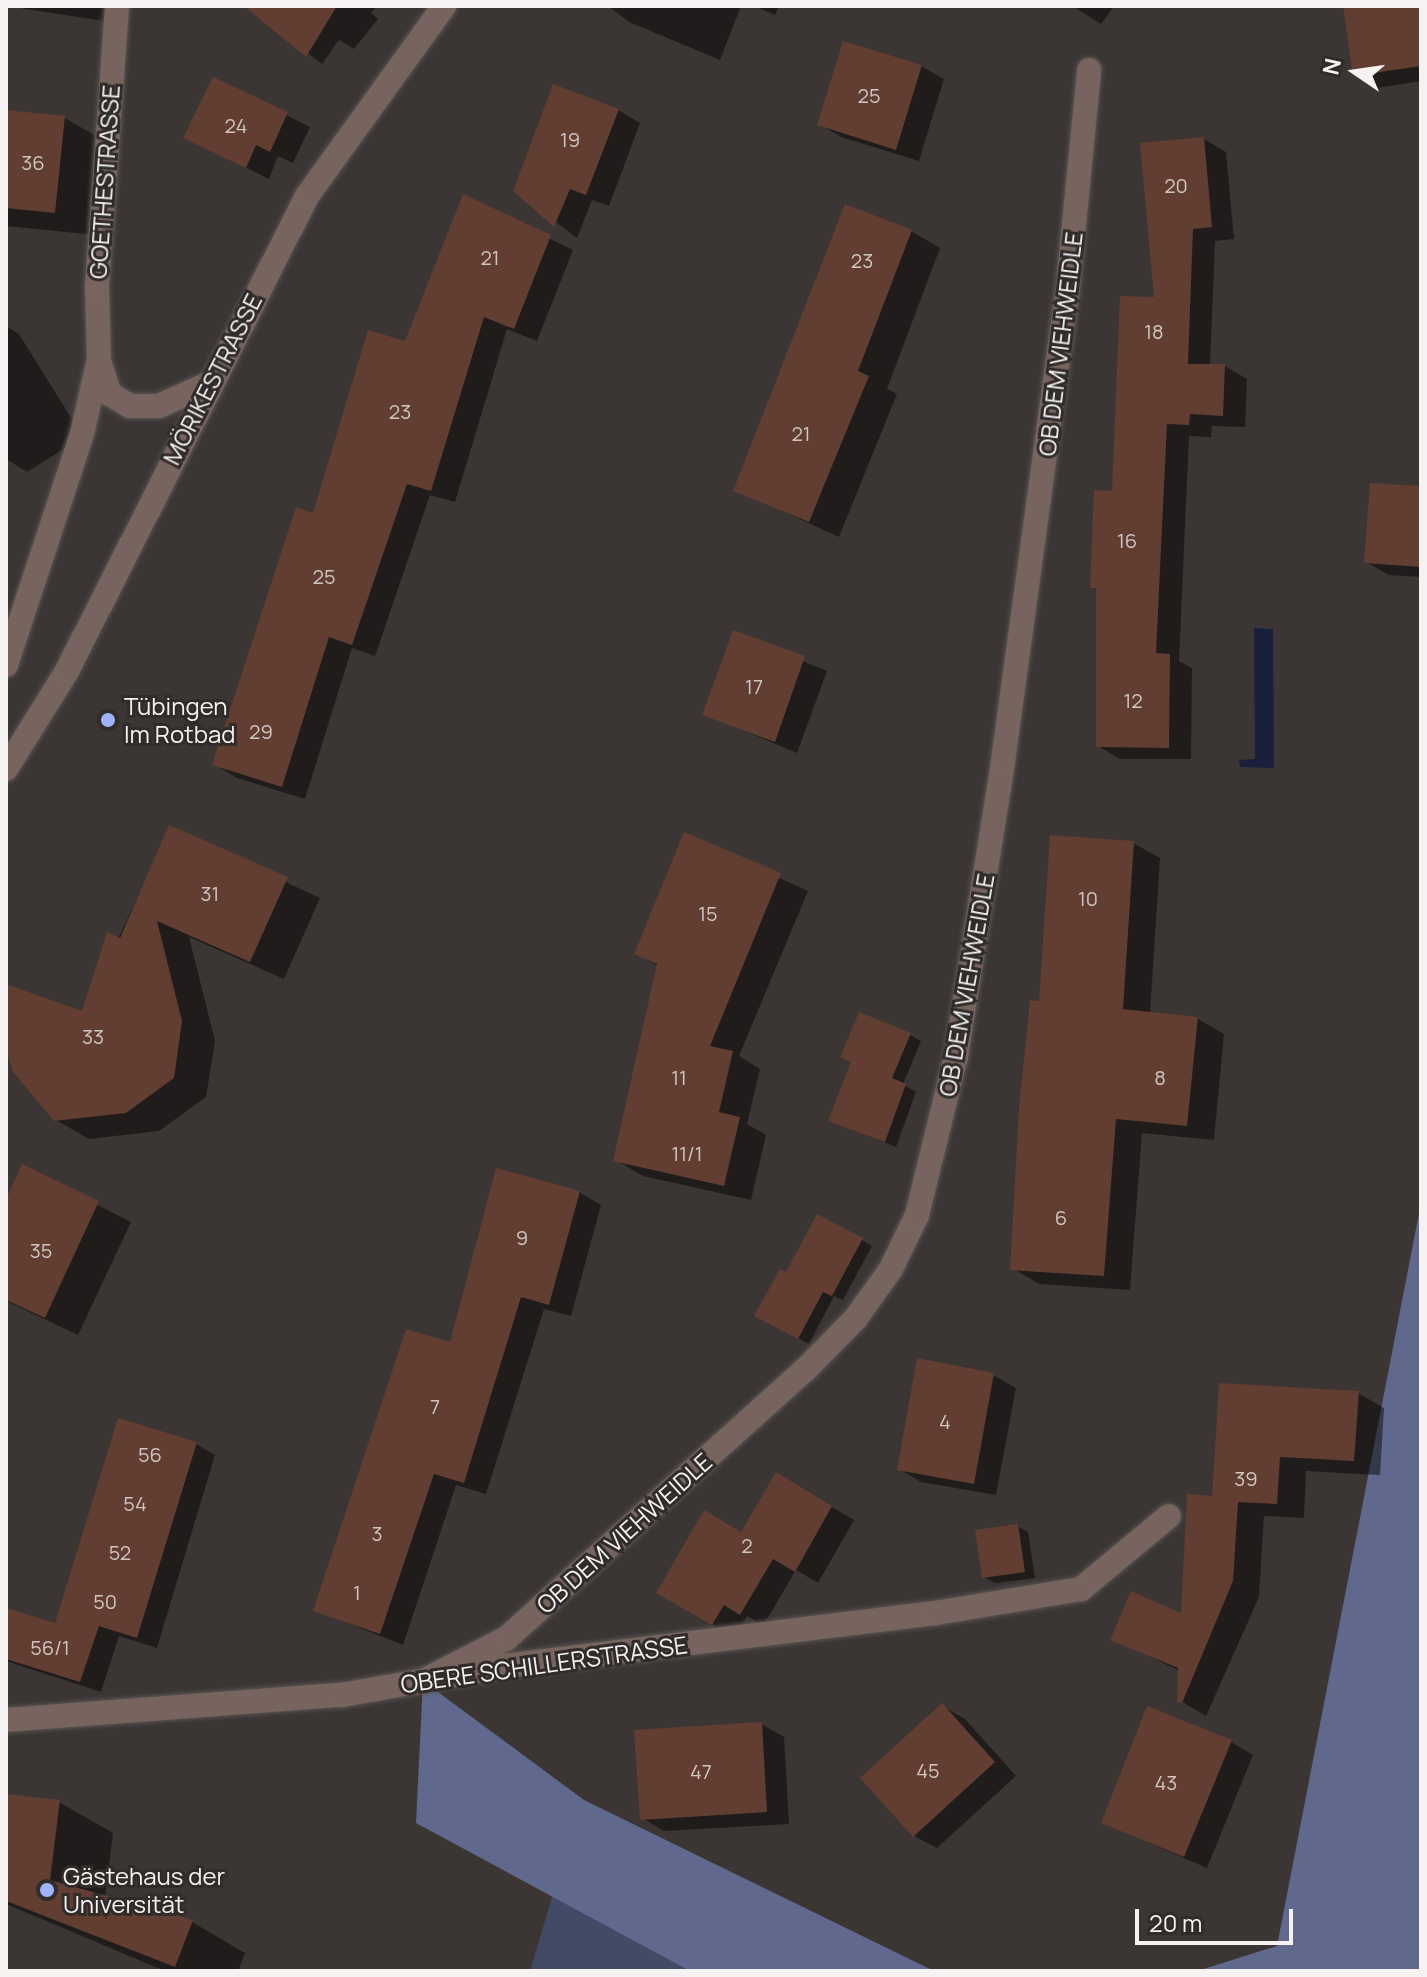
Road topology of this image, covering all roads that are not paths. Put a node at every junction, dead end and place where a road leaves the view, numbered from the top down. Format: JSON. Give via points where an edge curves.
{"nodes":[{"id":1,"x":117,"y":6,"type":"edge"},
{"id":2,"x":444,"y":6,"type":"edge"},
{"id":3,"x":1089,"y":70,"type":"dead end"},
{"id":4,"x":99,"y":359,"type":"junction"},
{"id":5,"x":208,"y":384,"type":"junction"},
{"id":6,"x":6,"y":665,"type":"edge"},
{"id":7,"x":6,"y":769,"type":"edge"},
{"id":8,"x":1169,"y":1516,"type":"dead end"},
{"id":9,"x":423,"y":1681,"type":"junction"},
{"id":10,"x":6,"y":1720,"type":"edge"}],
"edges":[{"from":1,"to":4,"type":"street","name":"GOETHESTRASSE","via":[[97,286]]},
{"from":2,"to":5,"type":"street","name":"MÖRIKESTRASSE","via":[[307,196]]},
{"from":3,"to":9,"type":"street","name":"OB DEM VIEHWEIDLE","via":[[1067,296],[999,791],[956,1056],[917,1215],[883,1281],[856,1318],[804,1371],[507,1638]]},
{"from":4,"to":5,"type":"street","name":"GOETHESTRASSE","via":[[110,394],[130,406],[159,406]]},
{"from":4,"to":6,"type":"street","name":"GOETHESTRASSE","via":[[82,434]]},
{"from":5,"to":7,"type":"street","name":"MÖRIKESTRASSE","via":[[67,671]]},
{"from":8,"to":9,"type":"street","name":"OBERE SCHILLERSTRASSE","via":[[1081,1589]]},
{"from":9,"to":10,"type":"street","name":"OBERE SCHILLERSTRASSE","via":[[342,1695]]}]}
